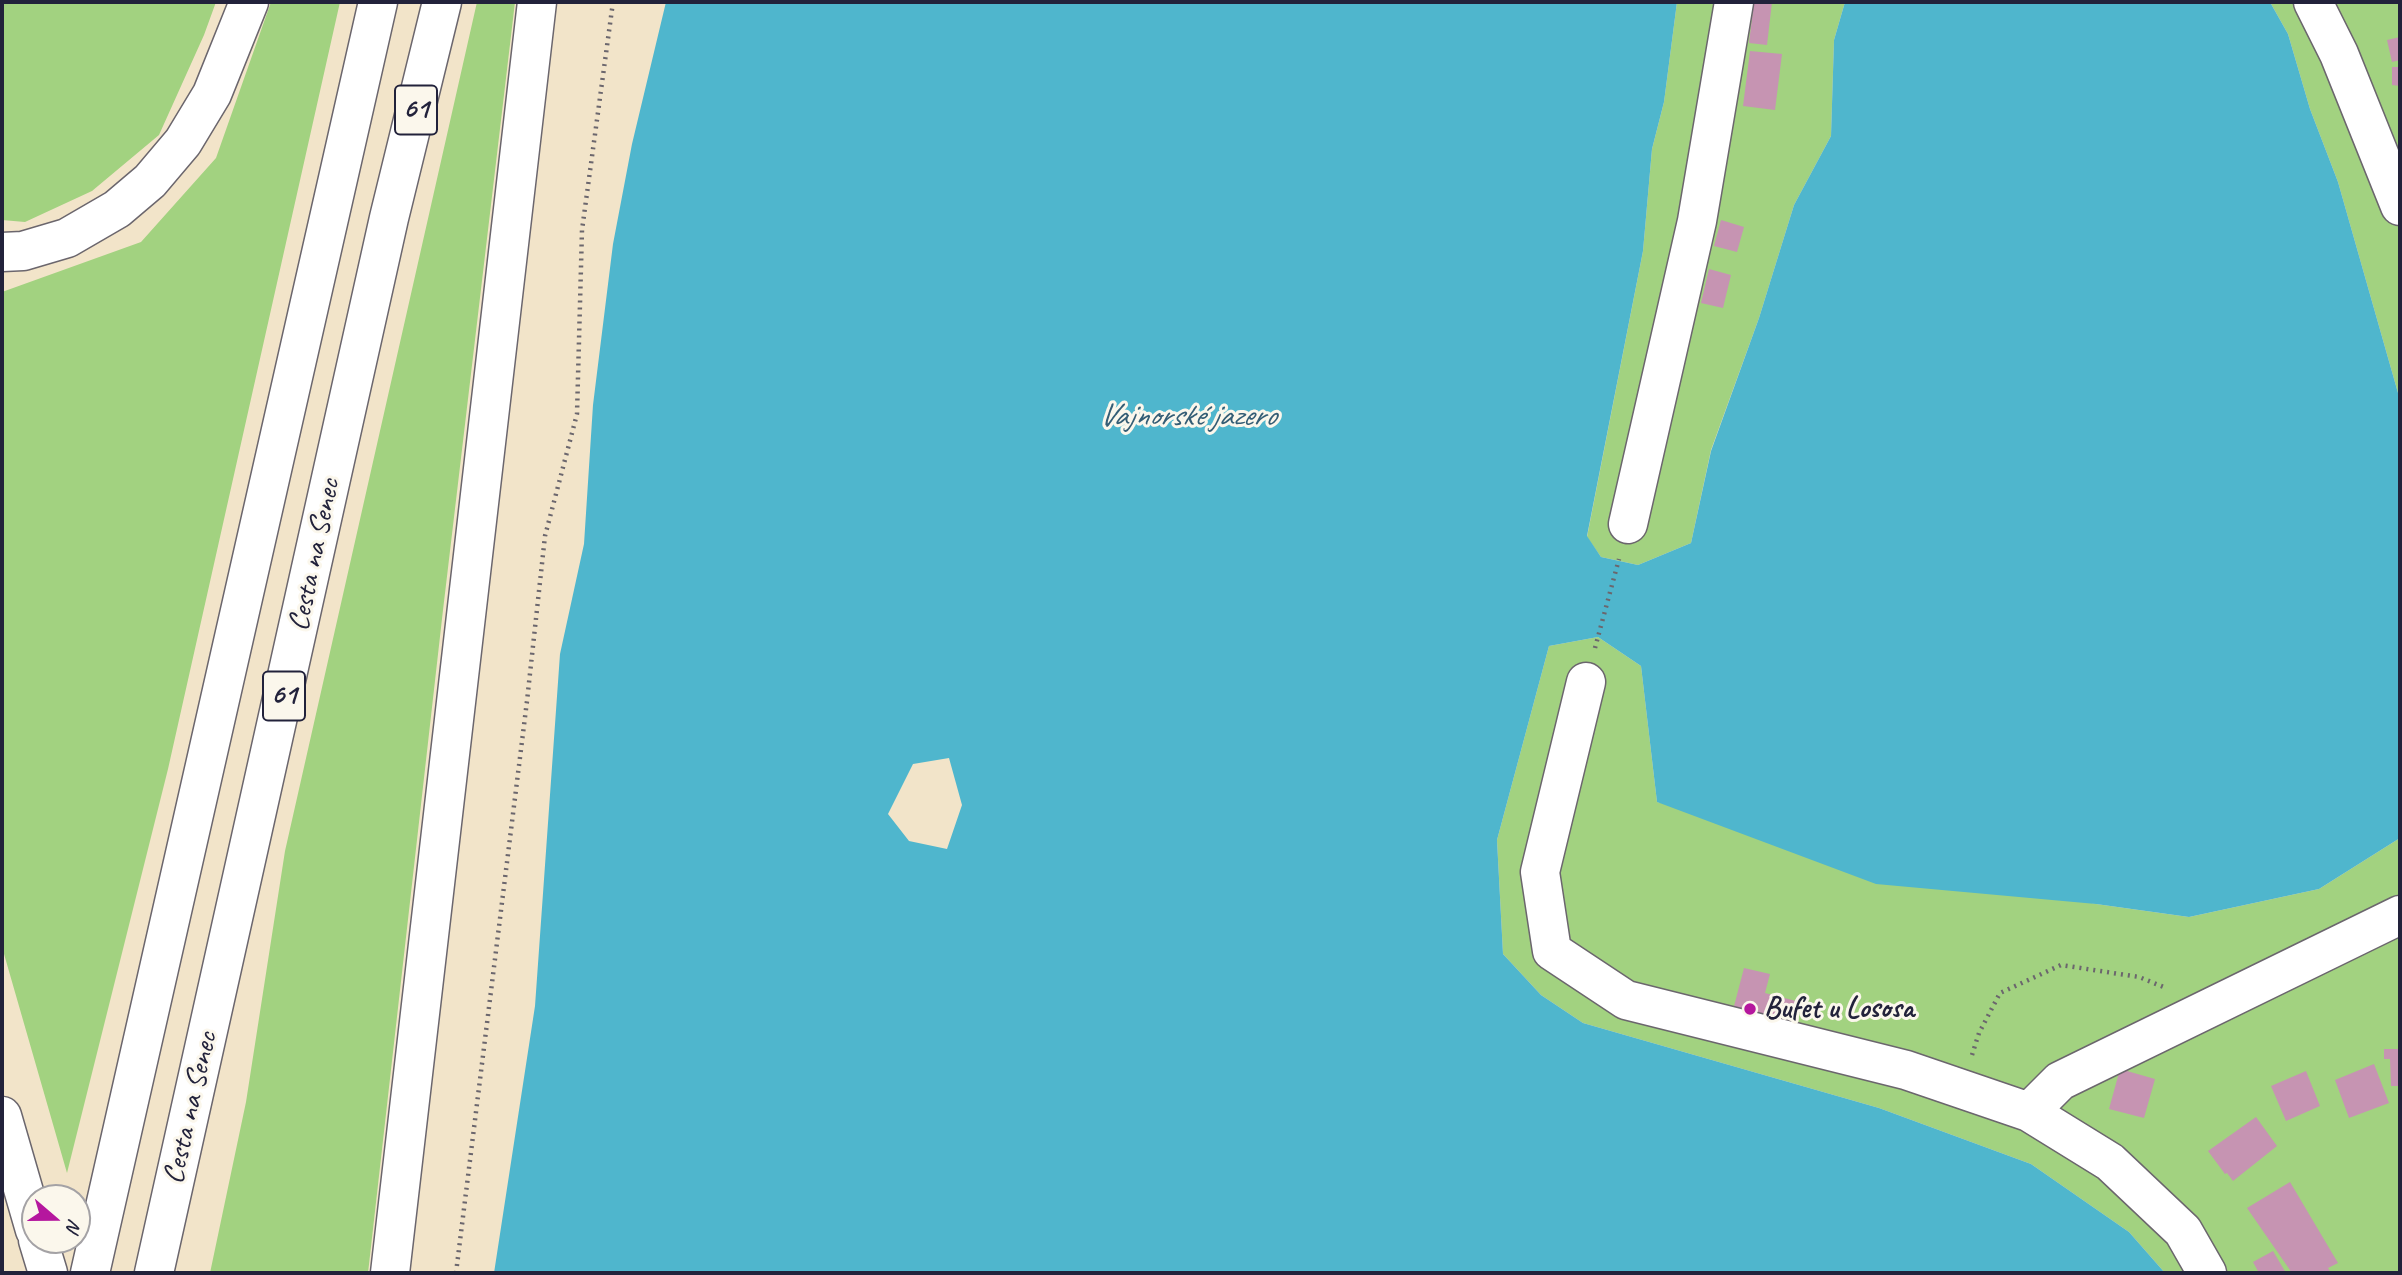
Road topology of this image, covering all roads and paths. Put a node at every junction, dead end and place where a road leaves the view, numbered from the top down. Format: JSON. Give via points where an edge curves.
{"nodes":[{"id":1,"x":249,"y":2,"type":"edge"},
{"id":2,"x":378,"y":2,"type":"edge"},
{"id":3,"x":442,"y":2,"type":"edge"},
{"id":4,"x":537,"y":2,"type":"edge"},
{"id":5,"x":613,"y":2,"type":"edge"},
{"id":6,"x":1734,"y":2,"type":"edge"},
{"id":7,"x":2313,"y":2,"type":"edge"},
{"id":8,"x":2400,"y":206,"type":"edge"},
{"id":9,"x":2,"y":252,"type":"edge"},
{"id":10,"x":1628,"y":524,"type":"joint"},
{"id":11,"x":1586,"y":682,"type":"joint"},
{"id":12,"x":2400,"y":915,"type":"edge"},
{"id":13,"x":2212,"y":1007,"type":"junction"},
{"id":14,"x":1961,"y":1089,"type":"junction"},
{"id":15,"x":2029,"y":1112,"type":"junction"},
{"id":16,"x":2,"y":1116,"type":"edge"},
{"id":17,"x":22,"y":1184,"type":"edge"},
{"id":18,"x":42,"y":1254,"type":"edge"},
{"id":19,"x":48,"y":1273,"type":"edge"},
{"id":20,"x":90,"y":1273,"type":"edge"},
{"id":21,"x":154,"y":1273,"type":"edge"},
{"id":22,"x":390,"y":1273,"type":"edge"},
{"id":23,"x":456,"y":1273,"type":"edge"},
{"id":24,"x":2207,"y":1273,"type":"edge"}],
"edges":[{"from":1,"to":9,"type":"main road","via":[[212,94],[183,142],[150,181],[117,209],[67,238]]},
{"from":2,"to":20,"type":"main road","name":"Cesta na Senec","number":"61"},
{"from":3,"to":21,"type":"main road","name":"Cesta na Senec","number":"61","via":[[389,218]]},
{"from":4,"to":22,"type":"main road"},
{"from":5,"to":23,"type":"path","via":[[582,230],[576,414],[545,536]]},
{"from":6,"to":10,"type":"main road","via":[[1697,221]]},
{"from":7,"to":8,"type":"main road","via":[[2339,54]]},
{"from":10,"to":11,"type":"path"},
{"from":11,"to":14,"type":"main road","via":[[1540,872],[1552,951],[1626,1000],[1906,1070]]},
{"from":12,"to":13,"type":"main road"},
{"from":13,"to":14,"type":"path","via":[[2139,977],[2061,965],[2000,993],[1979,1033]]},
{"from":13,"to":15,"type":"main road","via":[[2060,1081]]},
{"from":14,"to":15,"type":"main road"},
{"from":15,"to":24,"type":"main road","via":[[2110,1162],[2183,1231]]},
{"from":16,"to":17,"type":"main road"},
{"from":18,"to":19,"type":"main road"}]}
